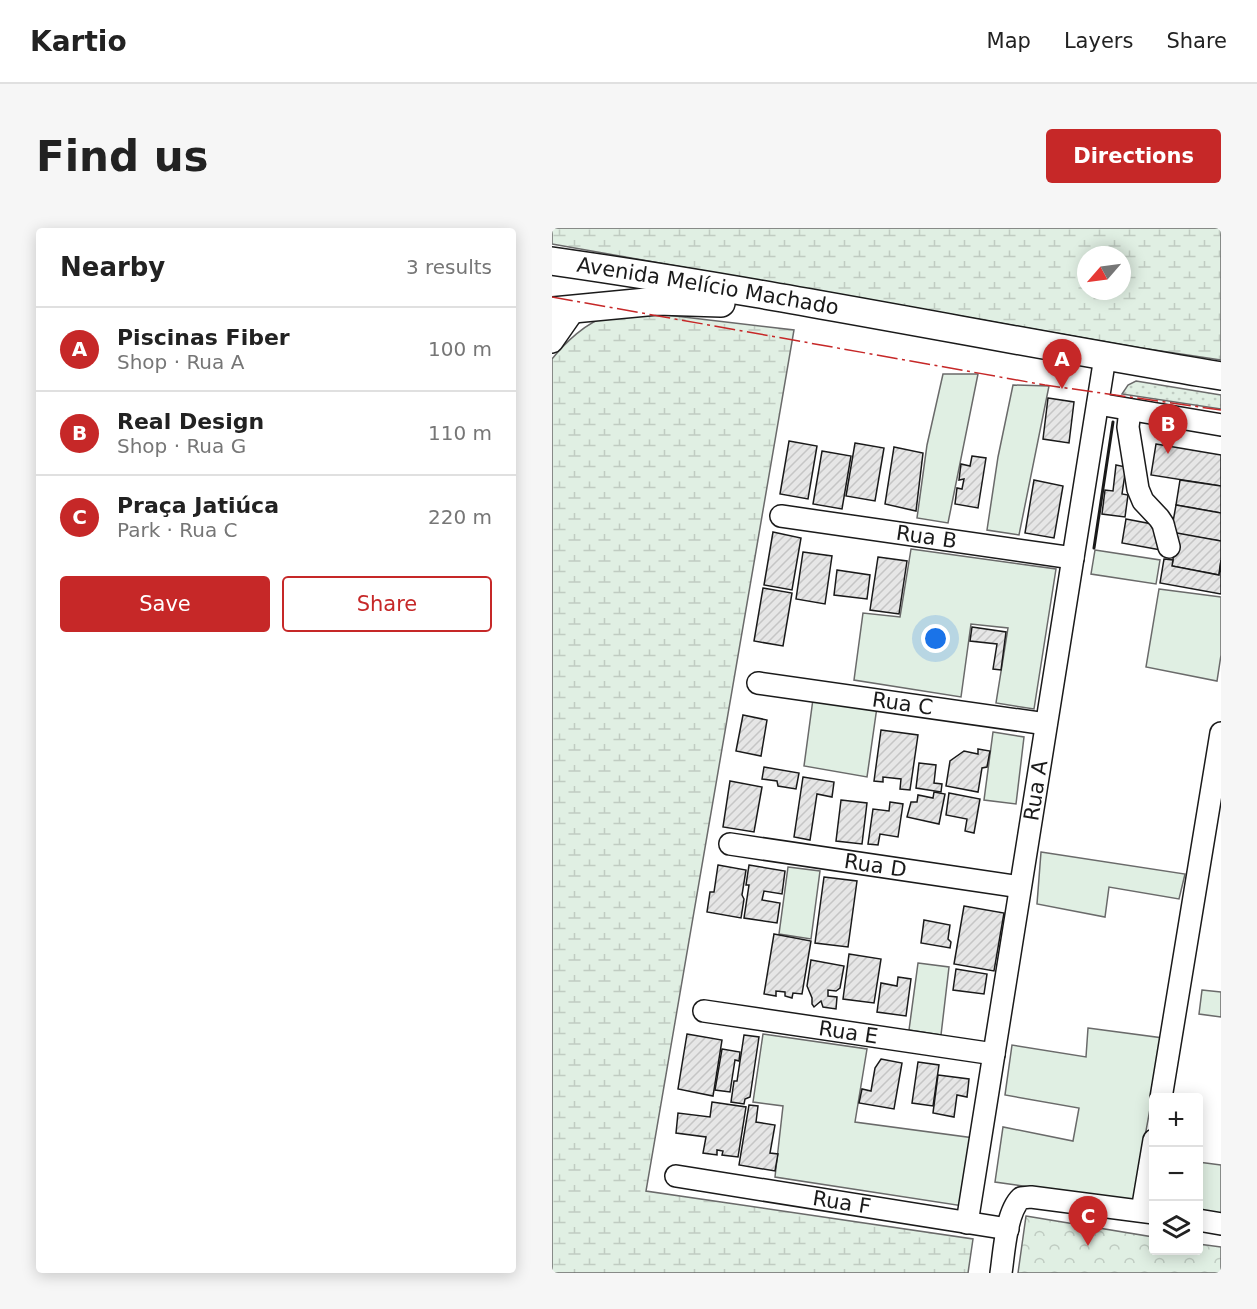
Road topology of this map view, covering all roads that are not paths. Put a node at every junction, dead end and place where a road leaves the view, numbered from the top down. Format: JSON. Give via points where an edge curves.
{"nodes":[{"id":1,"x":559,"y":262,"type":"edge"},
{"id":2,"x":833,"y":307,"type":"junction"},
{"id":3,"x":563,"y":310,"type":"edge"},
{"id":4,"x":552,"y":342,"type":"edge"},
{"id":5,"x":1105,"y":357,"type":"junction"},
{"id":6,"x":1221,"y":376,"type":"edge"},
{"id":7,"x":1098,"y":404,"type":"junction"},
{"id":8,"x":1130,"y":410,"type":"junction"},
{"id":9,"x":1221,"y":425,"type":"edge"},
{"id":10,"x":781,"y":516,"type":"dead end"},
{"id":11,"x":1169,"y":547,"type":"dead end"},
{"id":12,"x":1073,"y":558,"type":"junction"},
{"id":13,"x":758,"y":683,"type":"dead end"},
{"id":14,"x":1046,"y":724,"type":"junction"},
{"id":15,"x":1221,"y":733,"type":"edge"},
{"id":16,"x":730,"y":844,"type":"dead end"},
{"id":17,"x":1020,"y":887,"type":"junction"},
{"id":18,"x":704,"y":1011,"type":"dead end"},
{"id":19,"x":994,"y":1054,"type":"junction"},
{"id":20,"x":1162,"y":1093,"type":"edge"},
{"id":21,"x":1153,"y":1147,"type":"edge"},
{"id":22,"x":676,"y":1176,"type":"dead end"},
{"id":23,"x":1148,"y":1212,"type":"edge"},
{"id":24,"x":1203,"y":1221,"type":"edge"},
{"id":25,"x":967,"y":1223,"type":"junction"},
{"id":26,"x":1221,"y":1224,"type":"edge"},
{"id":27,"x":1008,"y":1229,"type":"junction"},
{"id":28,"x":1001,"y":1273,"type":"edge"}],
"edges":[{"from":1,"to":2,"type":"main road","name":"Avenida Melício Machado"},
{"from":1,"to":3,"type":"main road","via":[[574,272],[580,296]]},
{"from":2,"to":3,"type":"main road","name":"Avenida Melício Machado","via":[[657,301]]},
{"from":2,"to":5,"type":"main road"},
{"from":3,"to":4,"type":"street"},
{"from":5,"to":6,"type":"main road"},
{"from":5,"to":7,"type":"street","name":"Rua A"},
{"from":7,"to":8,"type":"street"},
{"from":7,"to":12,"type":"street","name":"Rua A"},
{"from":8,"to":9,"type":"street"},
{"from":8,"to":11,"type":"street","via":[[1128,427],[1138,489],[1163,524]]},
{"from":10,"to":12,"type":"street","name":"Rua B"},
{"from":12,"to":14,"type":"street","name":"Rua A"},
{"from":13,"to":14,"type":"street","name":"Rua C"},
{"from":14,"to":17,"type":"street","name":"Rua A"},
{"from":15,"to":20,"type":"street"},
{"from":16,"to":17,"type":"street","name":"Rua D"},
{"from":17,"to":19,"type":"street","name":"Rua A"},
{"from":18,"to":19,"type":"street","name":"Rua E"},
{"from":19,"to":25,"type":"street","name":"Rua A"},
{"from":21,"to":23,"type":"street"},
{"from":22,"to":25,"type":"street","name":"Rua F"},
{"from":23,"to":27,"type":"street","via":[[1021,1198],[1015,1204]]},
{"from":24,"to":26,"type":"street"},
{"from":25,"to":27,"type":"street","name":"Rua F"},
{"from":27,"to":28,"type":"street"}]}
